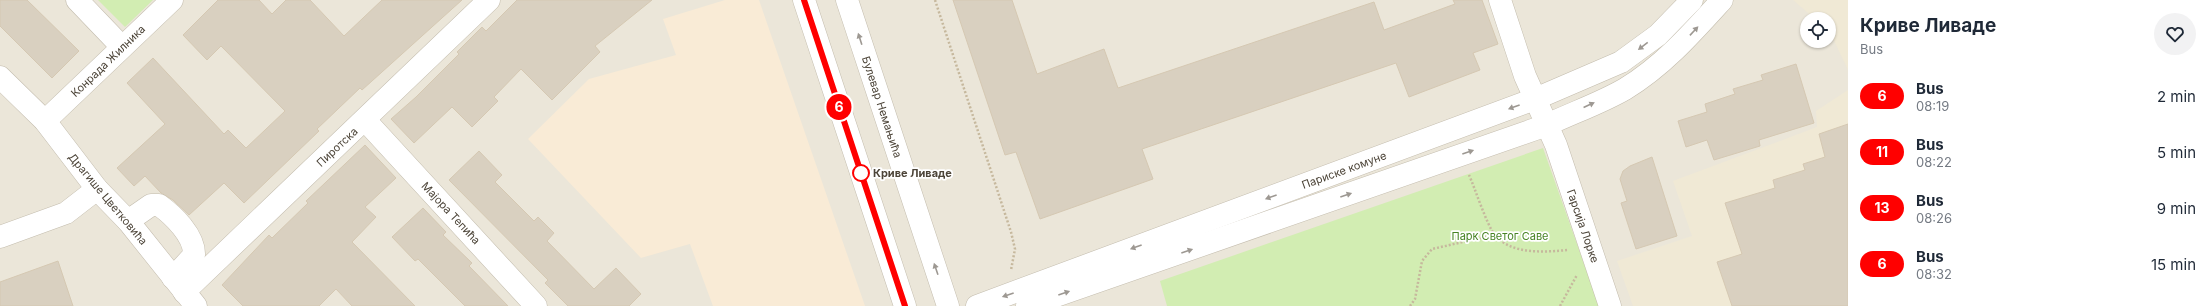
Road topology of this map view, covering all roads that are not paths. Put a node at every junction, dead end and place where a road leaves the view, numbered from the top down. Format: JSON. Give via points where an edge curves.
{"nodes":[{"id":1,"x":77,"y":0,"type":"edge"},
{"id":2,"x":172,"y":0,"type":"edge"},
{"id":3,"x":489,"y":0,"type":"edge"},
{"id":4,"x":804,"y":0,"type":"edge"},
{"id":5,"x":847,"y":0,"type":"edge"},
{"id":6,"x":1500,"y":0,"type":"edge"},
{"id":7,"x":1692,"y":0,"type":"edge"},
{"id":8,"x":1722,"y":0,"type":"edge"},
{"id":9,"x":122,"y":47,"type":"junction"},
{"id":10,"x":0,"y":77,"type":"edge"},
{"id":11,"x":1535,"y":99,"type":"junction"},
{"id":12,"x":366,"y":120,"type":"junction"},
{"id":13,"x":45,"y":121,"type":"junction"},
{"id":14,"x":1547,"y":125,"type":"junction"},
{"id":15,"x":97,"y":189,"type":"junction"},
{"id":16,"x":128,"y":221,"type":"junction"},
{"id":17,"x":0,"y":237,"type":"edge"},
{"id":18,"x":185,"y":292,"type":"edge"},
{"id":19,"x":536,"y":306,"type":"edge"},
{"id":20,"x":905,"y":306,"type":"edge"},
{"id":21,"x":948,"y":306,"type":"edge"},
{"id":22,"x":977,"y":306,"type":"edge"},
{"id":23,"x":1027,"y":306,"type":"edge"},
{"id":24,"x":1610,"y":306,"type":"edge"}],
"edges":[{"from":1,"to":9,"type":"street"},
{"from":2,"to":9,"type":"street","name":"Конрада Жилника"},
{"from":3,"to":12,"type":"street","name":"Пиротска"},
{"from":4,"to":20,"type":"street"},
{"from":21,"to":5,"type":"street","name":"Булевар Немањића","one_way":true},
{"from":6,"to":11,"type":"street","name":"Гарсија Лорке"},
{"from":7,"to":11,"type":"street","name":"Париске комуне","one_way":true,"via":[[1658,35],[1621,62]]},
{"from":14,"to":8,"type":"street","one_way":true,"via":[[1624,90],[1649,73],[1671,54]]},
{"from":9,"to":13,"type":"street","name":"Конрада Жилника"},
{"from":10,"to":13,"type":"street","name":"Драгише Цветковића"},
{"from":11,"to":14,"type":"street","name":"Гарсија Лорке"},
{"from":11,"to":22,"type":"street","name":"Париске комуне","one_way":true},
{"from":12,"to":18,"type":"street","name":"Пиротска"},
{"from":12,"to":19,"type":"street","name":"Мајора Тепића"},
{"from":13,"to":15,"type":"street","name":"Драгише Цветковића"},
{"from":23,"to":14,"type":"street","one_way":true},
{"from":14,"to":24,"type":"street","name":"Гарсија Лорке"},
{"from":15,"to":16,"type":"street","name":"Драгише Цветковића"},
{"from":15,"to":17,"type":"street","via":[[66,214]]},
{"from":16,"to":18,"type":"street","name":"Драгише Цветковића"},
{"from":16,"to":18,"type":"street","via":[[151,205],[159,205],[185,232],[193,246],[194,255]]}]}
